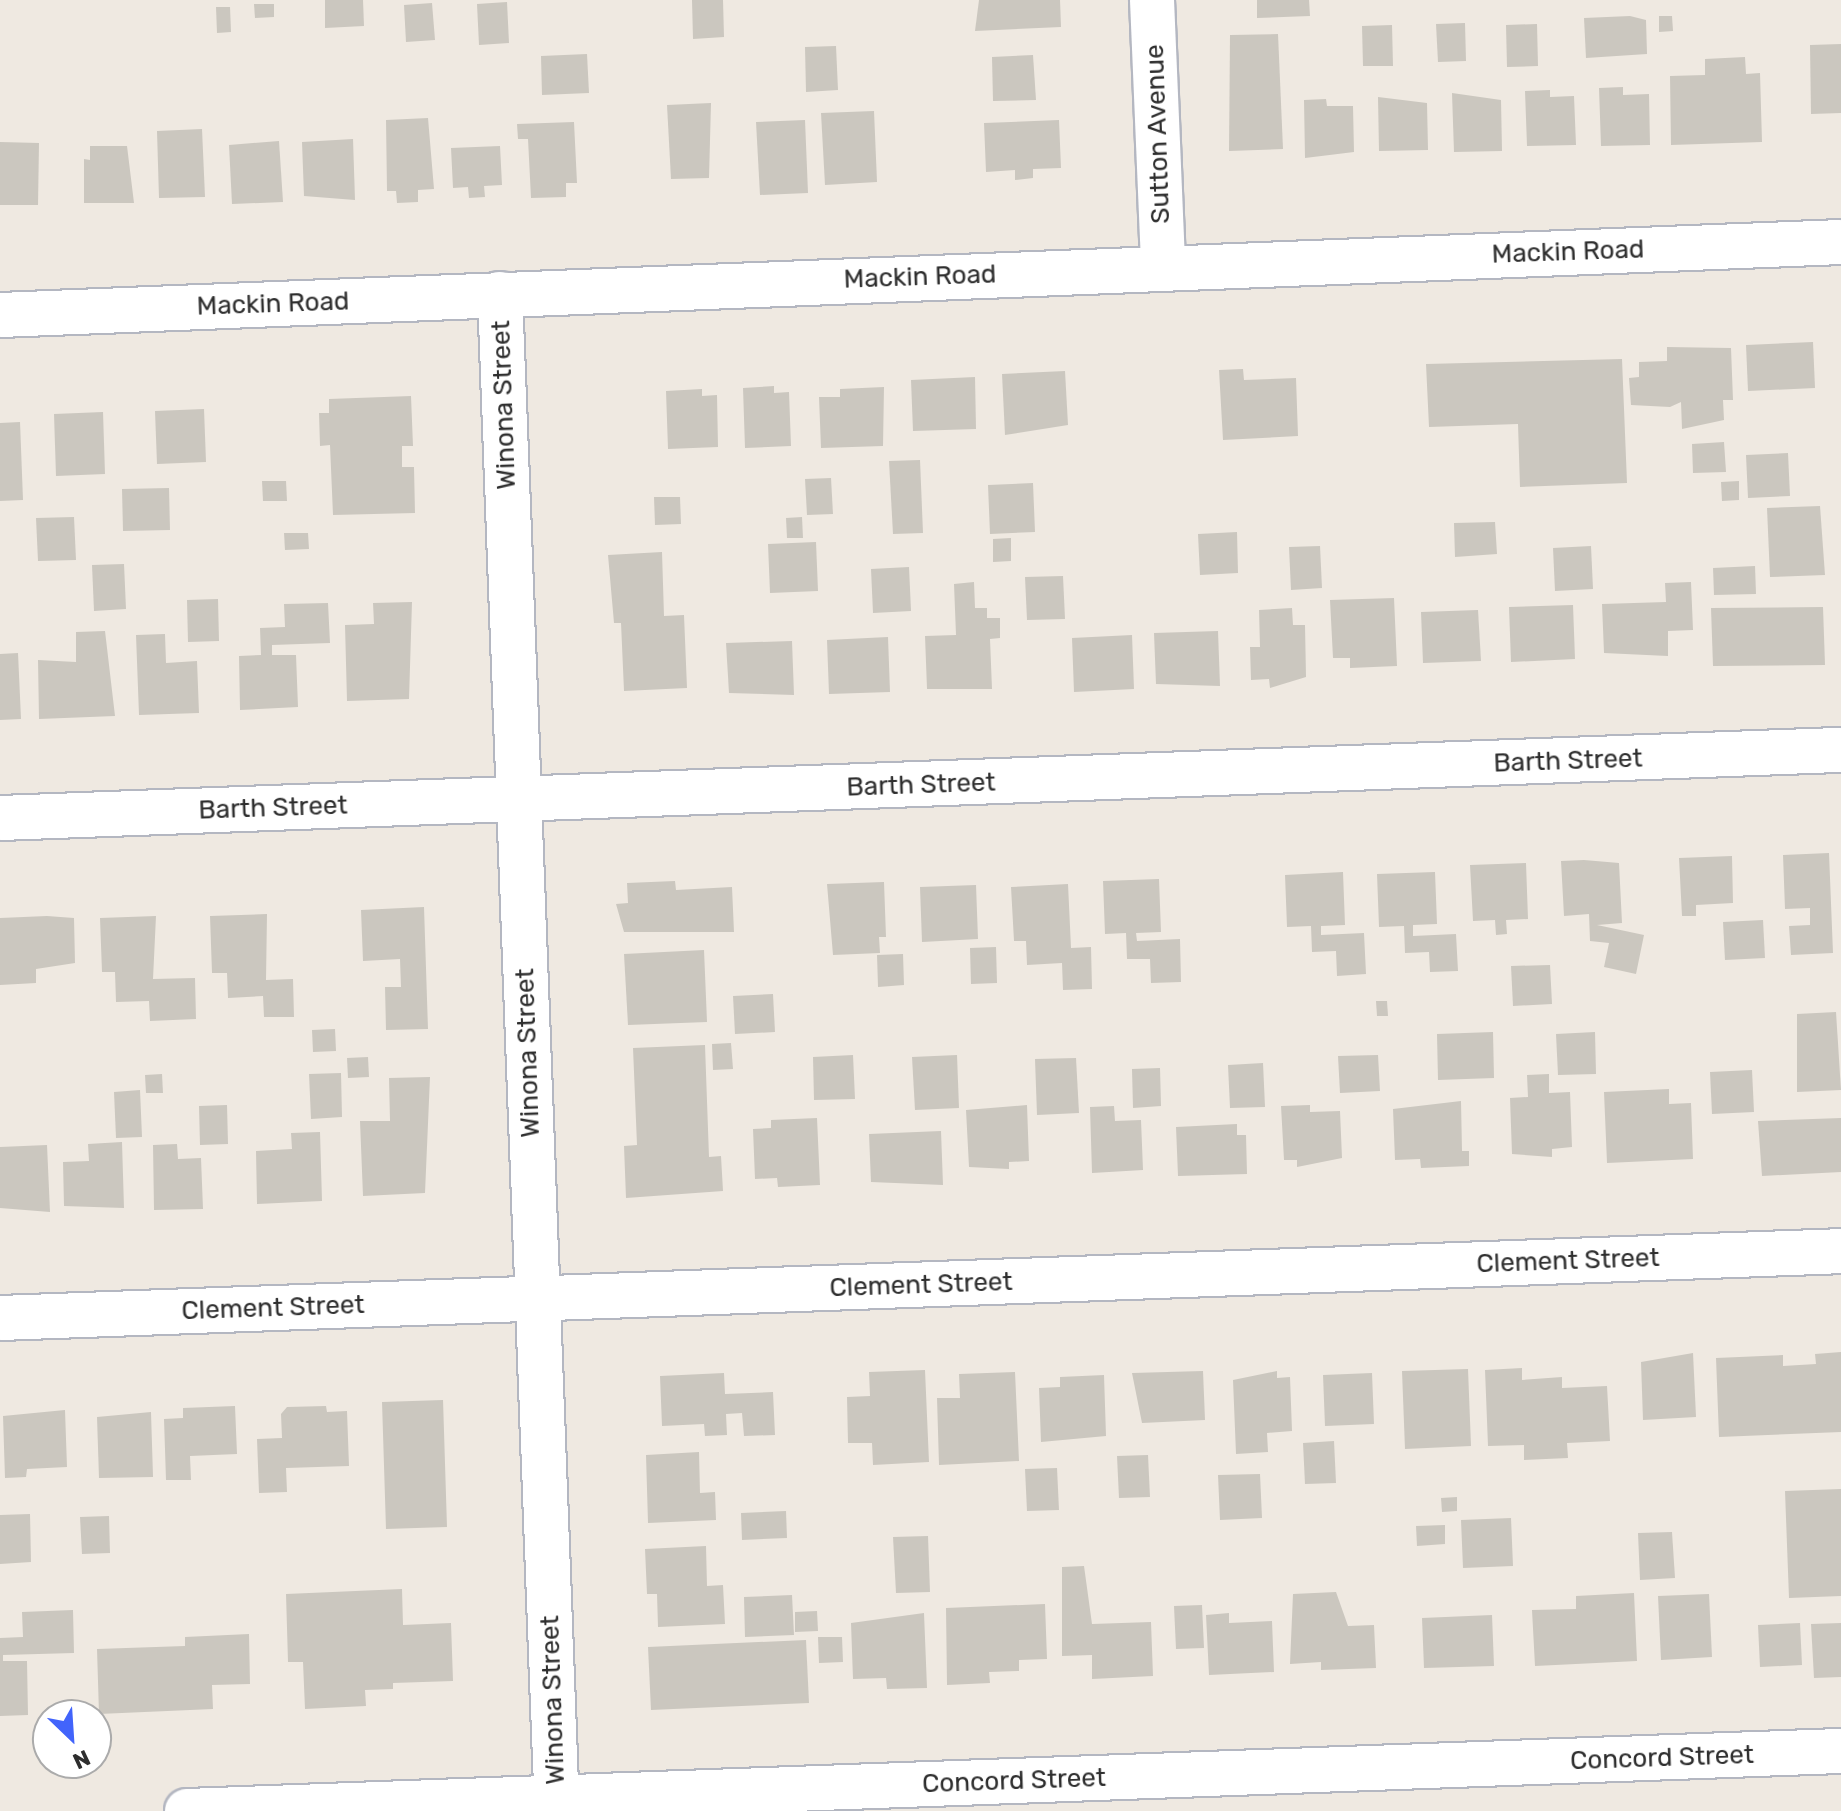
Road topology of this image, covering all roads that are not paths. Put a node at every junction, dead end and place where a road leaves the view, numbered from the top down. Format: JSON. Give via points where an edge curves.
{"nodes":[{"id":1,"x":1152,"y":0,"type":"edge"},
{"id":2,"x":1841,"y":242,"type":"edge"},
{"id":3,"x":1163,"y":268,"type":"junction"},
{"id":4,"x":500,"y":294,"type":"junction"},
{"id":5,"x":0,"y":315,"type":"edge"},
{"id":6,"x":1841,"y":750,"type":"edge"},
{"id":7,"x":519,"y":799,"type":"junction"},
{"id":8,"x":0,"y":818,"type":"edge"},
{"id":9,"x":1841,"y":1251,"type":"edge"},
{"id":10,"x":537,"y":1299,"type":"junction"},
{"id":11,"x":0,"y":1318,"type":"edge"},
{"id":12,"x":1841,"y":1751,"type":"edge"},
{"id":13,"x":557,"y":1804,"type":"edge"},
{"id":14,"x":187,"y":1811,"type":"edge"}],
"edges":[{"from":1,"to":3,"type":"street","name":"Sutton Avenue"},
{"from":2,"to":3,"type":"street","name":"Mackin Road"},
{"from":3,"to":4,"type":"street","name":"Mackin Road"},
{"from":4,"to":5,"type":"street","name":"Mackin Road"},
{"from":4,"to":7,"type":"street","name":"Winona Street"},
{"from":6,"to":7,"type":"street","name":"Barth Street"},
{"from":7,"to":8,"type":"street","name":"Barth Street"},
{"from":7,"to":10,"type":"street","name":"Winona Street"},
{"from":9,"to":10,"type":"street","name":"Clement Street"},
{"from":10,"to":11,"type":"street","name":"Clement Street"},
{"from":10,"to":13,"type":"street","name":"Winona Street"},
{"from":12,"to":13,"type":"street","name":"Concord Street"},
{"from":13,"to":14,"type":"street","name":"Concord Street"}]}
